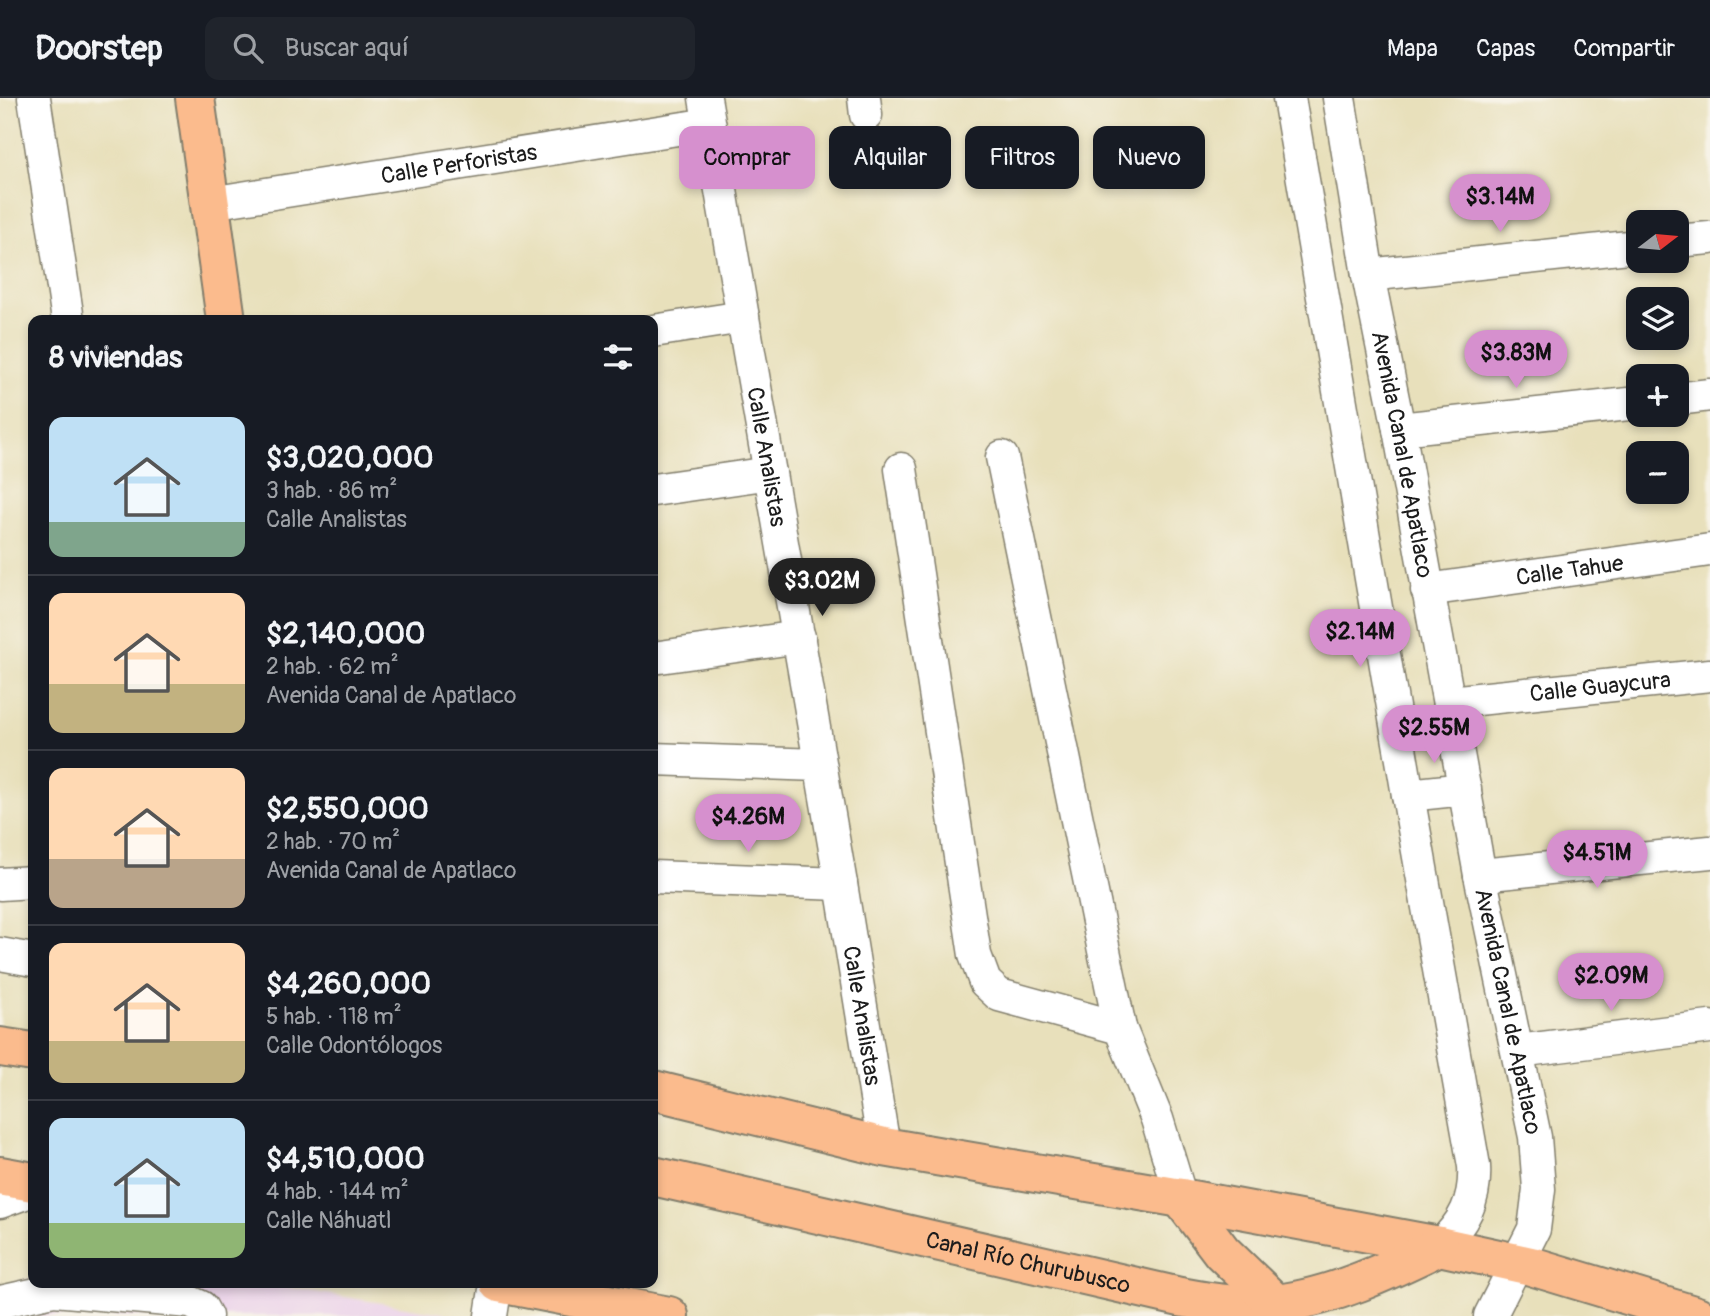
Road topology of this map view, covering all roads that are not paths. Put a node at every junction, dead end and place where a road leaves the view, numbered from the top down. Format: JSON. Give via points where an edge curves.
{"nodes":[{"id":1,"x":34,"y":98,"type":"edge"},
{"id":2,"x":195,"y":98,"type":"edge"},
{"id":3,"x":1289,"y":98,"type":"edge"},
{"id":4,"x":1345,"y":99,"type":"edge"},
{"id":5,"x":707,"y":111,"type":"edge"},
{"id":6,"x":209,"y":203,"type":"junction"},
{"id":7,"x":1710,"y":238,"type":"edge"},
{"id":8,"x":1689,"y":240,"type":"edge"},
{"id":9,"x":1626,"y":247,"type":"edge"},
{"id":10,"x":1368,"y":275,"type":"junction"},
{"id":11,"x":67,"y":315,"type":"edge"},
{"id":12,"x":225,"y":315,"type":"edge"},
{"id":13,"x":744,"y":317,"type":"junction"},
{"id":14,"x":658,"y":330,"type":"edge"},
{"id":15,"x":1710,"y":395,"type":"edge"},
{"id":16,"x":1689,"y":397,"type":"edge"},
{"id":17,"x":1626,"y":404,"type":"edge"},
{"id":18,"x":1399,"y":429,"type":"junction"},
{"id":19,"x":1002,"y":457,"type":"dead end"},
{"id":20,"x":901,"y":469,"type":"dead end"},
{"id":21,"x":770,"y":473,"type":"junction"},
{"id":22,"x":658,"y":489,"type":"edge"},
{"id":23,"x":1710,"y":550,"type":"edge"},
{"id":24,"x":1427,"y":590,"type":"junction"},
{"id":25,"x":799,"y":637,"type":"junction"},
{"id":26,"x":658,"y":657,"type":"edge"},
{"id":27,"x":1710,"y":675,"type":"edge"},
{"id":28,"x":1449,"y":702,"type":"junction"},
{"id":29,"x":658,"y":759,"type":"edge"},
{"id":30,"x":819,"y":765,"type":"junction"},
{"id":31,"x":1465,"y":789,"type":"junction"},
{"id":32,"x":1408,"y":794,"type":"junction"},
{"id":33,"x":1710,"y":852,"type":"edge"},
{"id":34,"x":1480,"y":875,"type":"junction"},
{"id":35,"x":658,"y":877,"type":"edge"},
{"id":36,"x":28,"y":882,"type":"edge"},
{"id":37,"x":0,"y":884,"type":"edge"},
{"id":38,"x":841,"y":884,"type":"junction"},
{"id":39,"x":0,"y":954,"type":"edge"},
{"id":40,"x":28,"y":959,"type":"edge"},
{"id":41,"x":1710,"y":1027,"type":"edge"},
{"id":42,"x":1120,"y":1028,"type":"junction"},
{"id":43,"x":0,"y":1046,"type":"edge"},
{"id":44,"x":28,"y":1051,"type":"edge"},
{"id":45,"x":1518,"y":1051,"type":"junction"},
{"id":46,"x":658,"y":1091,"type":"edge"},
{"id":47,"x":884,"y":1147,"type":"junction"},
{"id":48,"x":0,"y":1176,"type":"edge"},
{"id":49,"x":658,"y":1177,"type":"edge"},
{"id":50,"x":28,"y":1181,"type":"edge"},
{"id":51,"x":28,"y":1192,"type":"edge"},
{"id":52,"x":1181,"y":1198,"type":"junction"},
{"id":53,"x":0,"y":1202,"type":"edge"},
{"id":54,"x":1438,"y":1246,"type":"junction"},
{"id":55,"x":1518,"y":1263,"type":"junction"},
{"id":56,"x":496,"y":1288,"type":"edge"},
{"id":57,"x":523,"y":1288,"type":"edge"},
{"id":58,"x":1634,"y":1297,"type":"junction"},
{"id":59,"x":0,"y":1302,"type":"edge"},
{"id":60,"x":1710,"y":1304,"type":"edge"},
{"id":61,"x":1281,"y":1310,"type":"edge"},
{"id":62,"x":206,"y":1316,"type":"edge"},
{"id":63,"x":491,"y":1316,"type":"edge"},
{"id":64,"x":669,"y":1316,"type":"edge"},
{"id":65,"x":1490,"y":1316,"type":"edge"},
{"id":66,"x":1697,"y":1316,"type":"edge"}],
"edges":[{"from":1,"to":11,"type":"street"},
{"from":2,"to":6,"type":"main road"},
{"from":3,"to":32,"type":"street"},
{"from":4,"to":10,"type":"street","name":"Avenida Canal de Apatlaco"},
{"from":5,"to":6,"type":"street","name":"Calle Perforistas"},
{"from":5,"to":13,"type":"street","name":"Calle Analistas"},
{"from":6,"to":12,"type":"main road"},
{"from":7,"to":8,"type":"street"},
{"from":9,"to":10,"type":"street"},
{"from":10,"to":18,"type":"street","name":"Avenida Canal de Apatlaco"},
{"from":13,"to":14,"type":"street"},
{"from":13,"to":21,"type":"street","name":"Calle Analistas"},
{"from":15,"to":16,"type":"street"},
{"from":17,"to":18,"type":"street"},
{"from":18,"to":24,"type":"street","name":"Avenida Canal de Apatlaco"},
{"from":19,"to":42,"type":"street"},
{"from":20,"to":42,"type":"street","via":[[975,955],[985,982],[999,995]]},
{"from":21,"to":22,"type":"street"},
{"from":21,"to":25,"type":"street","name":"Calle Analistas"},
{"from":23,"to":24,"type":"street","name":"Calle Tahue"},
{"from":24,"to":28,"type":"street","name":"Avenida Canal de Apatlaco"},
{"from":25,"to":26,"type":"street"},
{"from":25,"to":30,"type":"street","name":"Calle Analistas"},
{"from":27,"to":28,"type":"street","name":"Calle Guaycura"},
{"from":28,"to":31,"type":"street","name":"Avenida Canal de Apatlaco"},
{"from":29,"to":30,"type":"street"},
{"from":30,"to":38,"type":"street","name":"Calle Analistas"},
{"from":31,"to":32,"type":"street"},
{"from":31,"to":34,"type":"street","name":"Avenida Canal de Apatlaco"},
{"from":32,"to":54,"type":"street","via":[[1475,1166],[1469,1209],[1451,1236]]},
{"from":33,"to":34,"type":"street"},
{"from":34,"to":45,"type":"street","name":"Avenida Canal de Apatlaco"},
{"from":35,"to":38,"type":"street"},
{"from":36,"to":37,"type":"street"},
{"from":38,"to":47,"type":"street","name":"Calle Analistas"},
{"from":39,"to":40,"type":"street"},
{"from":41,"to":45,"type":"street"},
{"from":42,"to":52,"type":"street","via":[[1157,1119]]},
{"from":43,"to":44,"type":"main road"},
{"from":45,"to":55,"type":"street","name":"Avenida Canal de Apatlaco","via":[[1535,1137],[1539,1189],[1534,1229]]},
{"from":46,"to":47,"type":"main road"},
{"from":47,"to":52,"type":"main road"},
{"from":48,"to":50,"type":"main road"},
{"from":49,"to":61,"type":"main road","name":"Canal Río Churubusco","via":[[1180,1297]]},
{"from":51,"to":53,"type":"street"},
{"from":52,"to":54,"type":"main road"},
{"from":52,"to":61,"type":"main road","via":[[1222,1252]]},
{"from":54,"to":55,"type":"main road"},
{"from":54,"to":61,"type":"main road","name":"Canal Río Churubusco","via":[[1364,1280]]},
{"from":55,"to":58,"type":"main road"},
{"from":55,"to":65,"type":"street","name":"Avenida Canal de Apatlaco"},
{"from":56,"to":63,"type":"street"},
{"from":57,"to":64,"type":"main road"},
{"from":58,"to":60,"type":"street"},
{"from":58,"to":66,"type":"main road"},
{"from":59,"to":62,"type":"street","via":[[54,1290],[190,1301]]}]}
